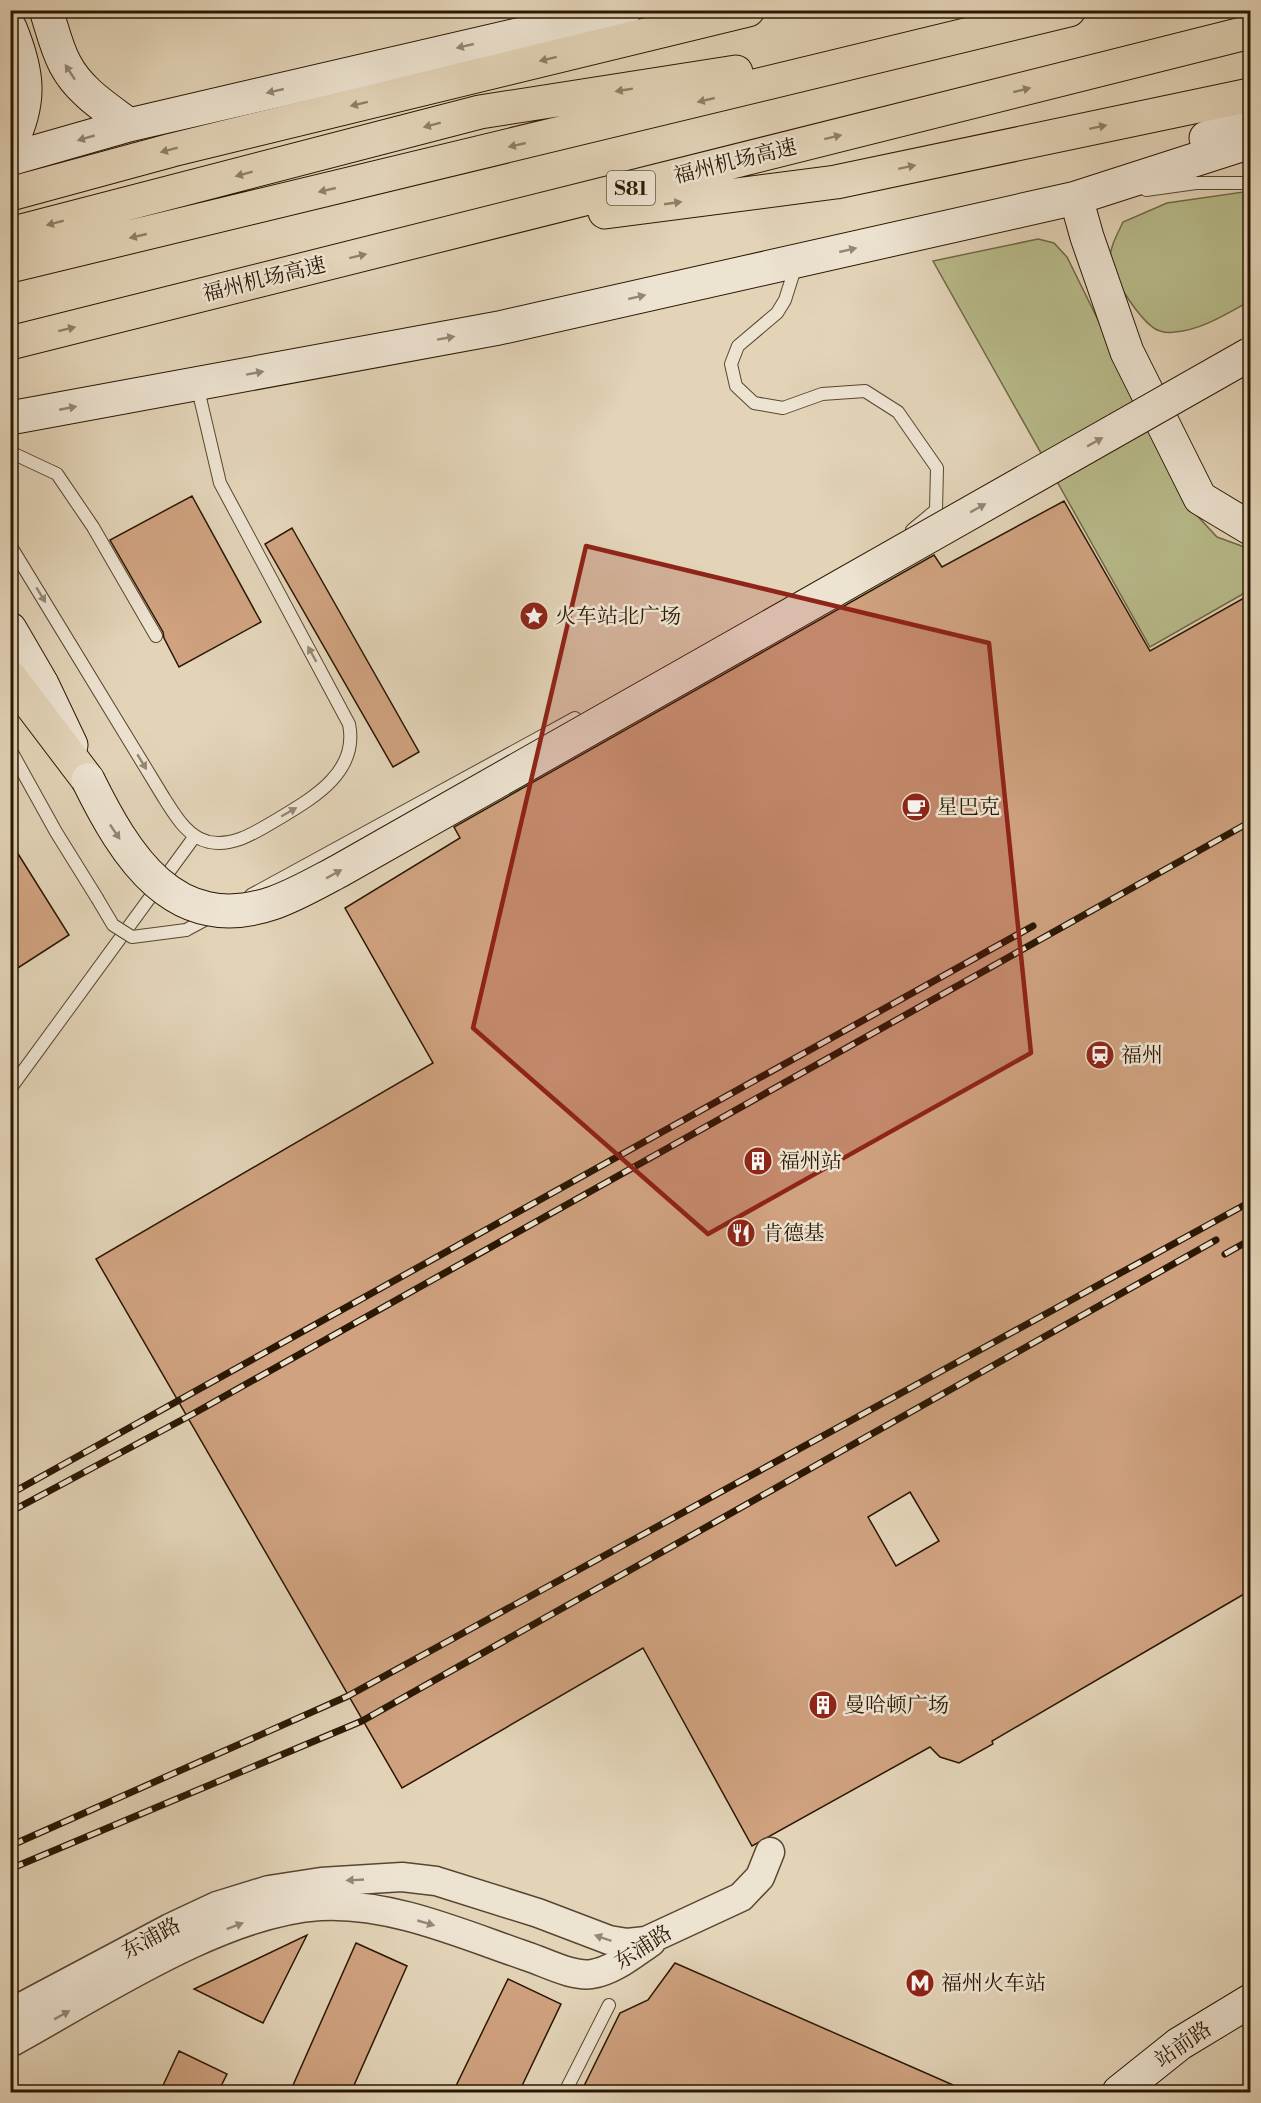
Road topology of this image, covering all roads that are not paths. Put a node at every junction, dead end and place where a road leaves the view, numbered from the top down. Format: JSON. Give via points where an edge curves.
{"nodes":[{"id":1,"x":46,"y":10,"type":"edge"},
{"id":2,"x":625,"y":10,"type":"edge"},
{"id":3,"x":748,"y":10,"type":"edge"},
{"id":4,"x":1069,"y":10,"type":"edge"},
{"id":5,"x":10,"y":28,"type":"edge"},
{"id":6,"x":1251,"y":32,"type":"edge"},
{"id":7,"x":972,"y":36,"type":"junction"},
{"id":8,"x":1251,"y":95,"type":"edge"},
{"id":9,"x":1251,"y":118,"type":"edge"},
{"id":10,"x":129,"y":125,"type":"junction"},
{"id":11,"x":1251,"y":142,"type":"edge"},
{"id":12,"x":10,"y":145,"type":"edge"},
{"id":13,"x":10,"y":159,"type":"edge"},
{"id":14,"x":1251,"y":183,"type":"edge"},
{"id":15,"x":10,"y":194,"type":"edge"},
{"id":16,"x":1076,"y":198,"type":"junction"},
{"id":17,"x":449,"y":233,"type":"junction"},
{"id":18,"x":10,"y":234,"type":"edge"},
{"id":19,"x":797,"y":261,"type":"junction"},
{"id":20,"x":10,"y":266,"type":"edge"},
{"id":21,"x":10,"y":343,"type":"edge"},
{"id":22,"x":1251,"y":354,"type":"edge"},
{"id":23,"x":197,"y":383,"type":"junction"},
{"id":24,"x":10,"y":418,"type":"edge"},
{"id":25,"x":10,"y":452,"type":"edge"},
{"id":26,"x":1251,"y":528,"type":"edge"},
{"id":27,"x":10,"y":545,"type":"edge"},
{"id":28,"x":10,"y":629,"type":"edge"},
{"id":29,"x":732,"y":633,"type":"dead end"},
{"id":30,"x":156,"y":636,"type":"dead end"},
{"id":31,"x":10,"y":677,"type":"edge"},
{"id":32,"x":585,"y":713,"type":"dead end"},
{"id":33,"x":10,"y":749,"type":"edge"},
{"id":34,"x":88,"y":780,"type":"junction"},
{"id":35,"x":195,"y":836,"type":"junction"},
{"id":36,"x":10,"y":1089,"type":"edge"},
{"id":37,"x":770,"y":1852,"type":"dead end"},
{"id":38,"x":678,"y":1925,"type":"junction"},
{"id":39,"x":1251,"y":2001,"type":"edge"},
{"id":40,"x":609,"y":2005,"type":"dead end"},
{"id":41,"x":10,"y":2013,"type":"edge"},
{"id":42,"x":10,"y":2043,"type":"edge"},
{"id":43,"x":565,"y":2092,"type":"edge"},
{"id":44,"x":1119,"y":2092,"type":"edge"}],
"edges":[{"from":10,"to":1,"type":"main road","one_way":true,"via":[[90,96],[75,79],[63,61]]},
{"from":2,"to":10,"type":"main road","one_way":true},
{"from":3,"to":15,"type":"highway","one_way":true,"via":[[172,150]]},
{"from":4,"to":7,"type":"highway"},
{"from":5,"to":12,"type":"main road","via":[[22,58],[27,86]]},
{"from":17,"to":6,"type":"highway","name":"福州机场高速","number":"S81","one_way":true},
{"from":7,"to":18,"type":"highway","one_way":true,"via":[[480,112]]},
{"from":7,"to":20,"type":"highway","one_way":true},
{"from":17,"to":8,"type":"highway","one_way":true,"via":[[836,182]]},
{"from":9,"to":16,"type":"main road"},
{"from":10,"to":13,"type":"main road","one_way":true},
{"from":11,"to":16,"type":"main road"},
{"from":14,"to":16,"type":"lane","via":[[1196,183]]},
{"from":19,"to":16,"type":"main road","one_way":true},
{"from":16,"to":26,"type":"main road","via":[[1127,352],[1200,498]]},
{"from":21,"to":17,"type":"highway","name":"福州机场高速","number":"S81","one_way":true},
{"from":23,"to":19,"type":"main road","one_way":true,"via":[[499,328]]},
{"from":19,"to":29,"type":"lane","via":[[777,313],[738,346],[731,364],[736,386],[754,403],[783,408],[822,394],[865,391],[898,412],[937,468],[936,510],[900,542]]},
{"from":34,"to":22,"type":"main road","one_way":true,"bridge":true,"via":[[108,822],[128,851],[168,894],[193,905],[218,909],[271,904],[339,871]]},
{"from":24,"to":23,"type":"main road","one_way":true},
{"from":35,"to":23,"type":"lane","one_way":true,"via":[[219,843],[247,837],[315,797],[341,768],[352,738],[345,712],[220,483]]},
{"from":25,"to":30,"type":"lane","via":[[57,474],[93,527]]},
{"from":27,"to":35,"type":"lane","one_way":true,"via":[[164,798]]},
{"from":28,"to":34,"type":"main road","via":[[42,684]]},
{"from":31,"to":34,"type":"highway"},
{"from":32,"to":33,"type":"lane","bridge":true,"via":[[186,930],[132,937],[113,925]]},
{"from":35,"to":36,"type":"lane"},
{"from":37,"to":38,"type":"street","via":[[760,1877],[741,1897]]},
{"from":38,"to":41,"type":"street","name":"东浦路","one_way":true,"via":[[646,1941],[619,1942],[436,1881],[402,1877],[293,1885],[194,1916]]},
{"from":42,"to":38,"type":"street","name":"东浦路","one_way":true,"via":[[220,1932],[257,1918],[299,1909],[340,1906],[419,1920],[587,1975],[616,1965]]},
{"from":39,"to":44,"type":"main road","name":"站前路","via":[[1179,2044]]},
{"from":40,"to":43,"type":"lane"}]}
